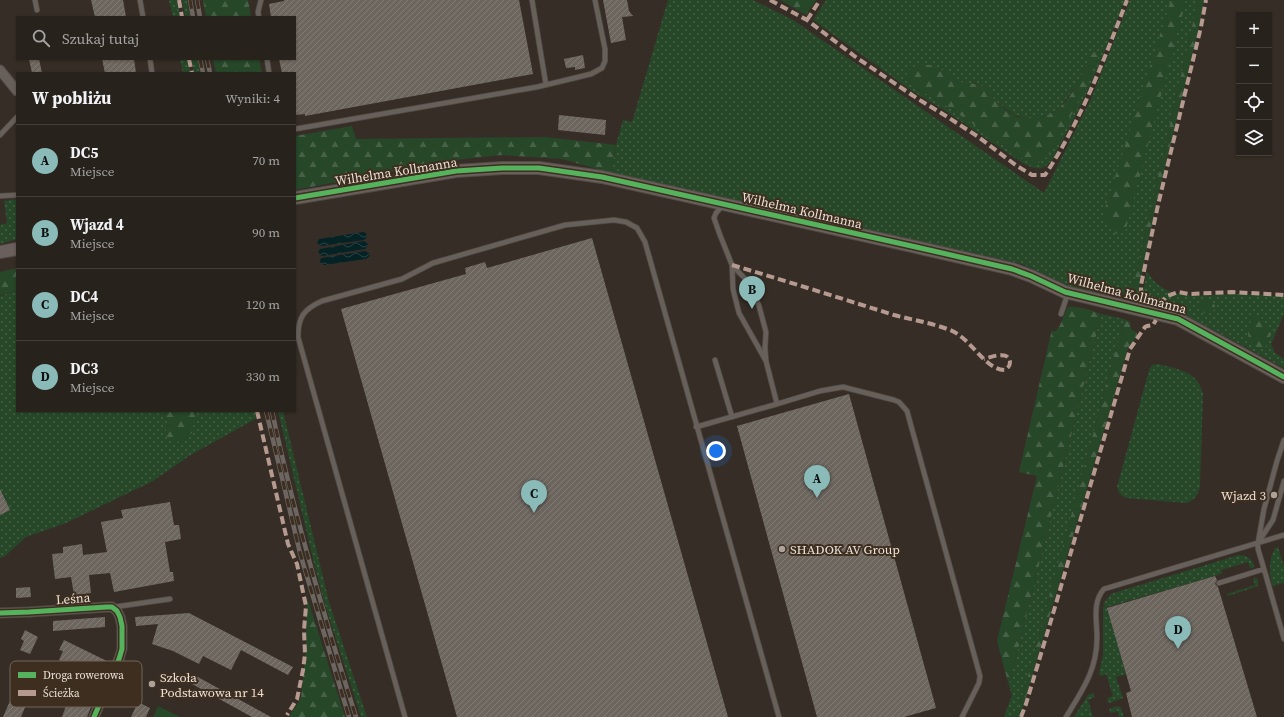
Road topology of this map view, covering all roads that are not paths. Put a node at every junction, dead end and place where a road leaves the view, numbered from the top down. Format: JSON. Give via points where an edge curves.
{"nodes":[{"id":1,"x":35,"y":0,"type":"edge"},
{"id":2,"x":140,"y":0,"type":"edge"},
{"id":3,"x":261,"y":0,"type":"edge"},
{"id":4,"x":532,"y":0,"type":"edge"},
{"id":5,"x":596,"y":0,"type":"edge"},
{"id":6,"x":37,"y":10,"type":"dead end"},
{"id":7,"x":143,"y":16,"type":"edge"},
{"id":8,"x":259,"y":16,"type":"edge"},
{"id":9,"x":150,"y":60,"type":"edge"},
{"id":10,"x":266,"y":60,"type":"edge"},
{"id":11,"x":152,"y":72,"type":"edge"},
{"id":12,"x":269,"y":72,"type":"edge"},
{"id":13,"x":2,"y":75,"type":"edge"},
{"id":14,"x":546,"y":85,"type":"junction"},
{"id":15,"x":16,"y":90,"type":"edge"},
{"id":16,"x":16,"y":118,"type":"edge"},
{"id":17,"x":296,"y":129,"type":"edge"},
{"id":18,"x":0,"y":135,"type":"edge"},
{"id":19,"x":16,"y":195,"type":"edge"},
{"id":20,"x":0,"y":196,"type":"edge"},
{"id":21,"x":296,"y":198,"type":"edge"},
{"id":22,"x":724,"y":204,"type":"junction"},
{"id":23,"x":16,"y":249,"type":"edge"},
{"id":24,"x":0,"y":252,"type":"edge"},
{"id":25,"x":732,"y":264,"type":"junction"},
{"id":26,"x":1068,"y":293,"type":"junction"},
{"id":27,"x":1061,"y":314,"type":"dead end"},
{"id":28,"x":715,"y":360,"type":"dead end"},
{"id":29,"x":766,"y":361,"type":"junction"},
{"id":30,"x":1284,"y":377,"type":"edge"},
{"id":31,"x":777,"y":404,"type":"junction"},
{"id":32,"x":732,"y":417,"type":"junction"},
{"id":33,"x":696,"y":427,"type":"junction"},
{"id":34,"x":1284,"y":440,"type":"edge"},
{"id":35,"x":1284,"y":481,"type":"edge"},
{"id":36,"x":1284,"y":535,"type":"edge"},
{"id":37,"x":1258,"y":543,"type":"junction"},
{"id":38,"x":1264,"y":569,"type":"junction"},
{"id":39,"x":1219,"y":583,"type":"dead end"},
{"id":40,"x":170,"y":600,"type":"dead end"},
{"id":41,"x":112,"y":607,"type":"junction"},
{"id":42,"x":0,"y":612,"type":"edge"},
{"id":43,"x":1284,"y":639,"type":"edge"},
{"id":44,"x":119,"y":661,"type":"edge"},
{"id":45,"x":98,"y":707,"type":"edge"},
{"id":46,"x":94,"y":717,"type":"edge"},
{"id":47,"x":405,"y":717,"type":"edge"},
{"id":48,"x":779,"y":717,"type":"edge"},
{"id":49,"x":962,"y":717,"type":"edge"},
{"id":50,"x":1066,"y":717,"type":"edge"}],
"edges":[{"from":1,"to":6,"type":"lane"},
{"from":2,"to":7,"type":"lane"},
{"from":3,"to":8,"type":"lane"},
{"from":4,"to":14,"type":"lane"},
{"from":5,"to":14,"type":"lane","via":[[605,49],[602,68],[591,74]]},
{"from":9,"to":11,"type":"lane"},
{"from":10,"to":12,"type":"lane"},
{"from":13,"to":15,"type":"street"},
{"from":14,"to":17,"type":"lane"},
{"from":16,"to":18,"type":"lane"},
{"from":19,"to":20,"type":"lane"},
{"from":21,"to":22,"type":"street","name":"Wilhelma Kollmanna","via":[[447,172],[530,168],[590,175]]},
{"from":22,"to":25,"type":"lane","via":[[714,218]]},
{"from":22,"to":26,"type":"street","name":"Wilhelma Kollmanna","via":[[1012,269]]},
{"from":23,"to":24,"type":"street"},
{"from":25,"to":29,"type":"lane","via":[[733,289],[739,313]]},
{"from":25,"to":29,"type":"lane","via":[[750,284],[759,306],[766,332]]},
{"from":26,"to":27,"type":"lane"},
{"from":26,"to":30,"type":"street","name":"Wilhelma Kollmanna","via":[[1181,320]]},
{"from":28,"to":32,"type":"lane"},
{"from":29,"to":31,"type":"lane"},
{"from":31,"to":32,"type":"lane"},
{"from":31,"to":49,"type":"lane","via":[[820,391],[844,387],[894,400],[903,405],[980,676]]},
{"from":32,"to":33,"type":"lane"},
{"from":33,"to":47,"type":"lane","via":[[645,242],[637,228],[626,222],[614,220],[565,226],[432,263],[402,279],[310,306],[298,326],[298,337]]},
{"from":33,"to":48,"type":"lane"},
{"from":34,"to":37,"type":"lane","via":[[1264,508]]},
{"from":35,"to":37,"type":"lane","via":[[1273,520]]},
{"from":36,"to":37,"type":"lane"},
{"from":37,"to":38,"type":"lane"},
{"from":37,"to":50,"type":"lane","via":[[1104,588],[1097,600],[1095,660],[1088,681]]},
{"from":38,"to":39,"type":"lane"},
{"from":38,"to":43,"type":"lane"},
{"from":40,"to":41,"type":"lane"},
{"from":41,"to":42,"type":"street","name":"Leśna"},
{"from":41,"to":44,"type":"street","via":[[120,617],[122,649]]},
{"from":45,"to":46,"type":"street"}]}
